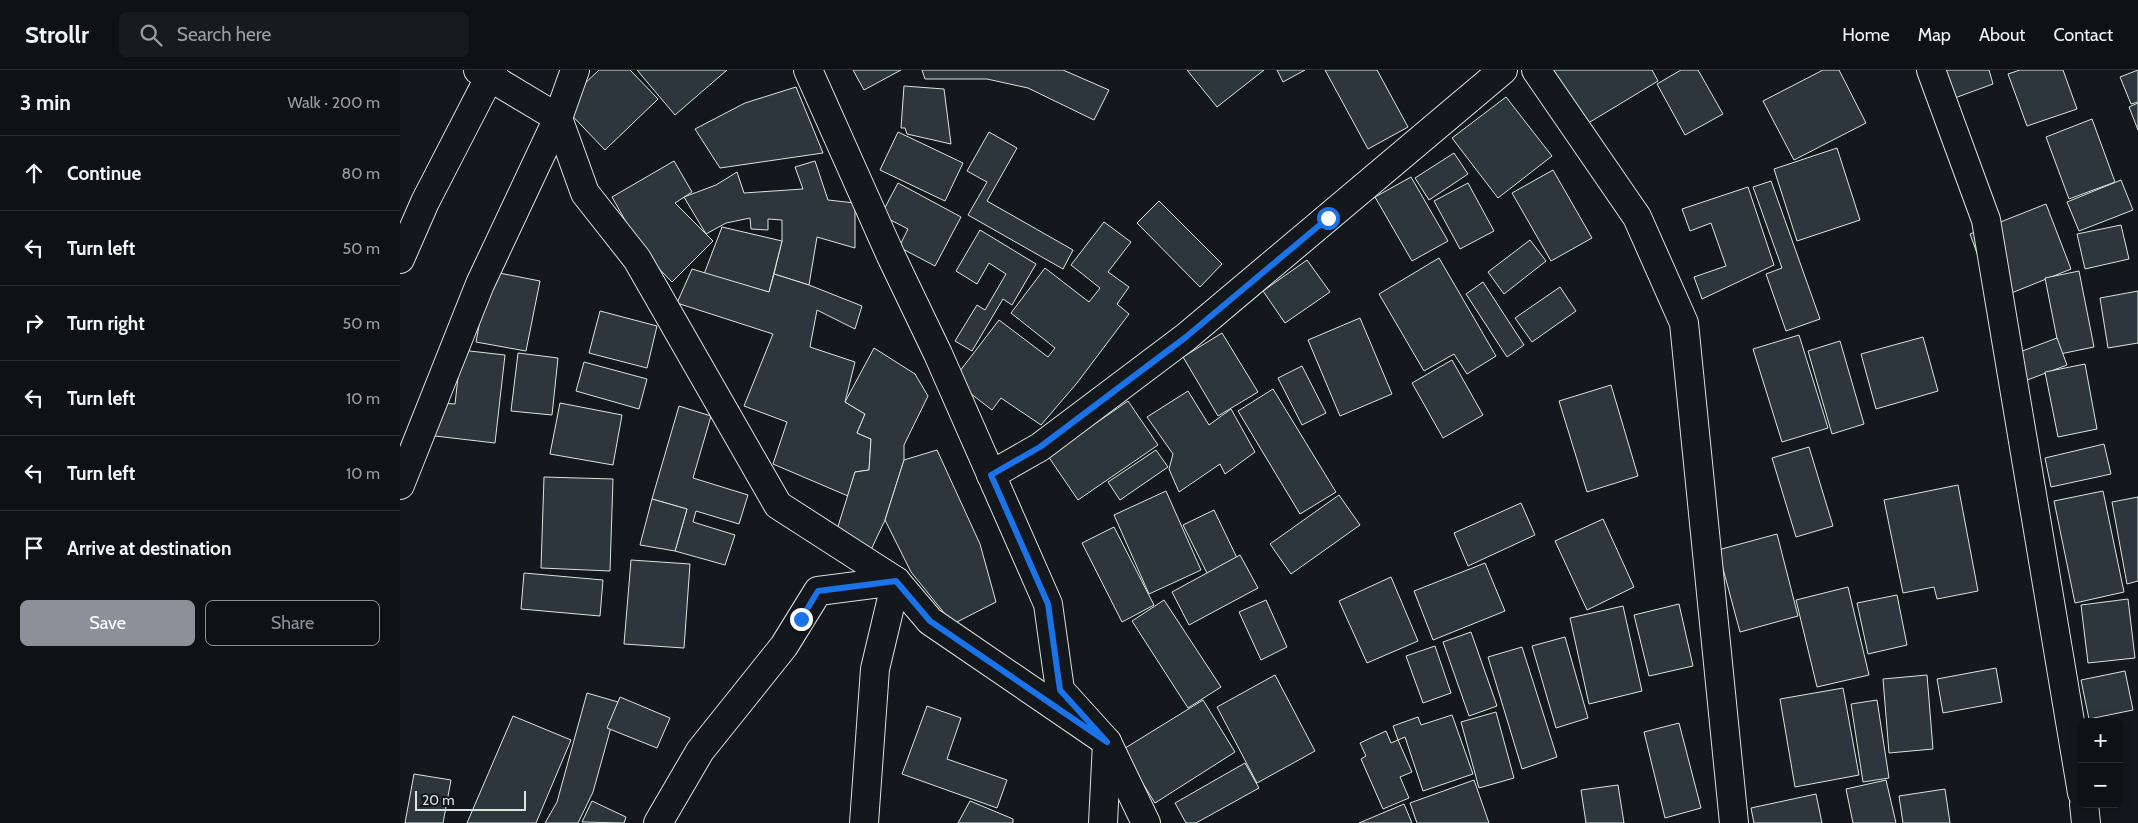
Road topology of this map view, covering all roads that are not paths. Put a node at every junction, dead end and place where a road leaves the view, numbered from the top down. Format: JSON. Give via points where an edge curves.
{"nodes":[{"id":1,"x":575,"y":70,"type":"edge"},
{"id":2,"x":808,"y":70,"type":"edge"},
{"id":3,"x":1503,"y":70,"type":"edge"},
{"id":4,"x":1536,"y":70,"type":"edge"},
{"id":5,"x":1931,"y":70,"type":"edge"},
{"id":6,"x":487,"y":73,"type":"edge"},
{"id":7,"x":558,"y":118,"type":"junction"},
{"id":8,"x":400,"y":259,"type":"edge"},
{"id":9,"x":991,"y":475,"type":"junction"},
{"id":10,"x":400,"y":485,"type":"edge"},
{"id":11,"x":896,"y":581,"type":"junction"},
{"id":12,"x":1107,"y":742,"type":"junction"},
{"id":13,"x":2078,"y":769,"type":"edge"},
{"id":14,"x":2084,"y":808,"type":"edge"},
{"id":15,"x":658,"y":823,"type":"edge"},
{"id":16,"x":864,"y":823,"type":"edge"},
{"id":17,"x":1103,"y":823,"type":"edge"},
{"id":18,"x":1146,"y":823,"type":"edge"},
{"id":19,"x":1734,"y":823,"type":"edge"},
{"id":20,"x":2086,"y":823,"type":"edge"}],
"edges":[{"from":1,"to":7,"type":"street"},
{"from":2,"to":9,"type":"street"},
{"from":3,"to":9,"type":"street","via":[[1186,337],[1040,447]]},
{"from":4,"to":19,"type":"street","via":[[1637,217],[1684,323]]},
{"from":5,"to":13,"type":"street","via":[[1986,220]]},
{"from":6,"to":7,"type":"street"},
{"from":6,"to":8,"type":"street"},
{"from":7,"to":10,"type":"street","via":[[480,284]]},
{"from":7,"to":11,"type":"street","via":[[585,193],[637,259],[778,505]]},
{"from":9,"to":12,"type":"street","via":[[1048,604],[1060,690]]},
{"from":11,"to":12,"type":"street","via":[[930,621]]},
{"from":11,"to":15,"type":"street","via":[[818,591],[784,646],[700,751]]},
{"from":11,"to":16,"type":"street","via":[[875,669]]},
{"from":12,"to":17,"type":"street"},
{"from":12,"to":18,"type":"street"},
{"from":14,"to":20,"type":"street"}]}
